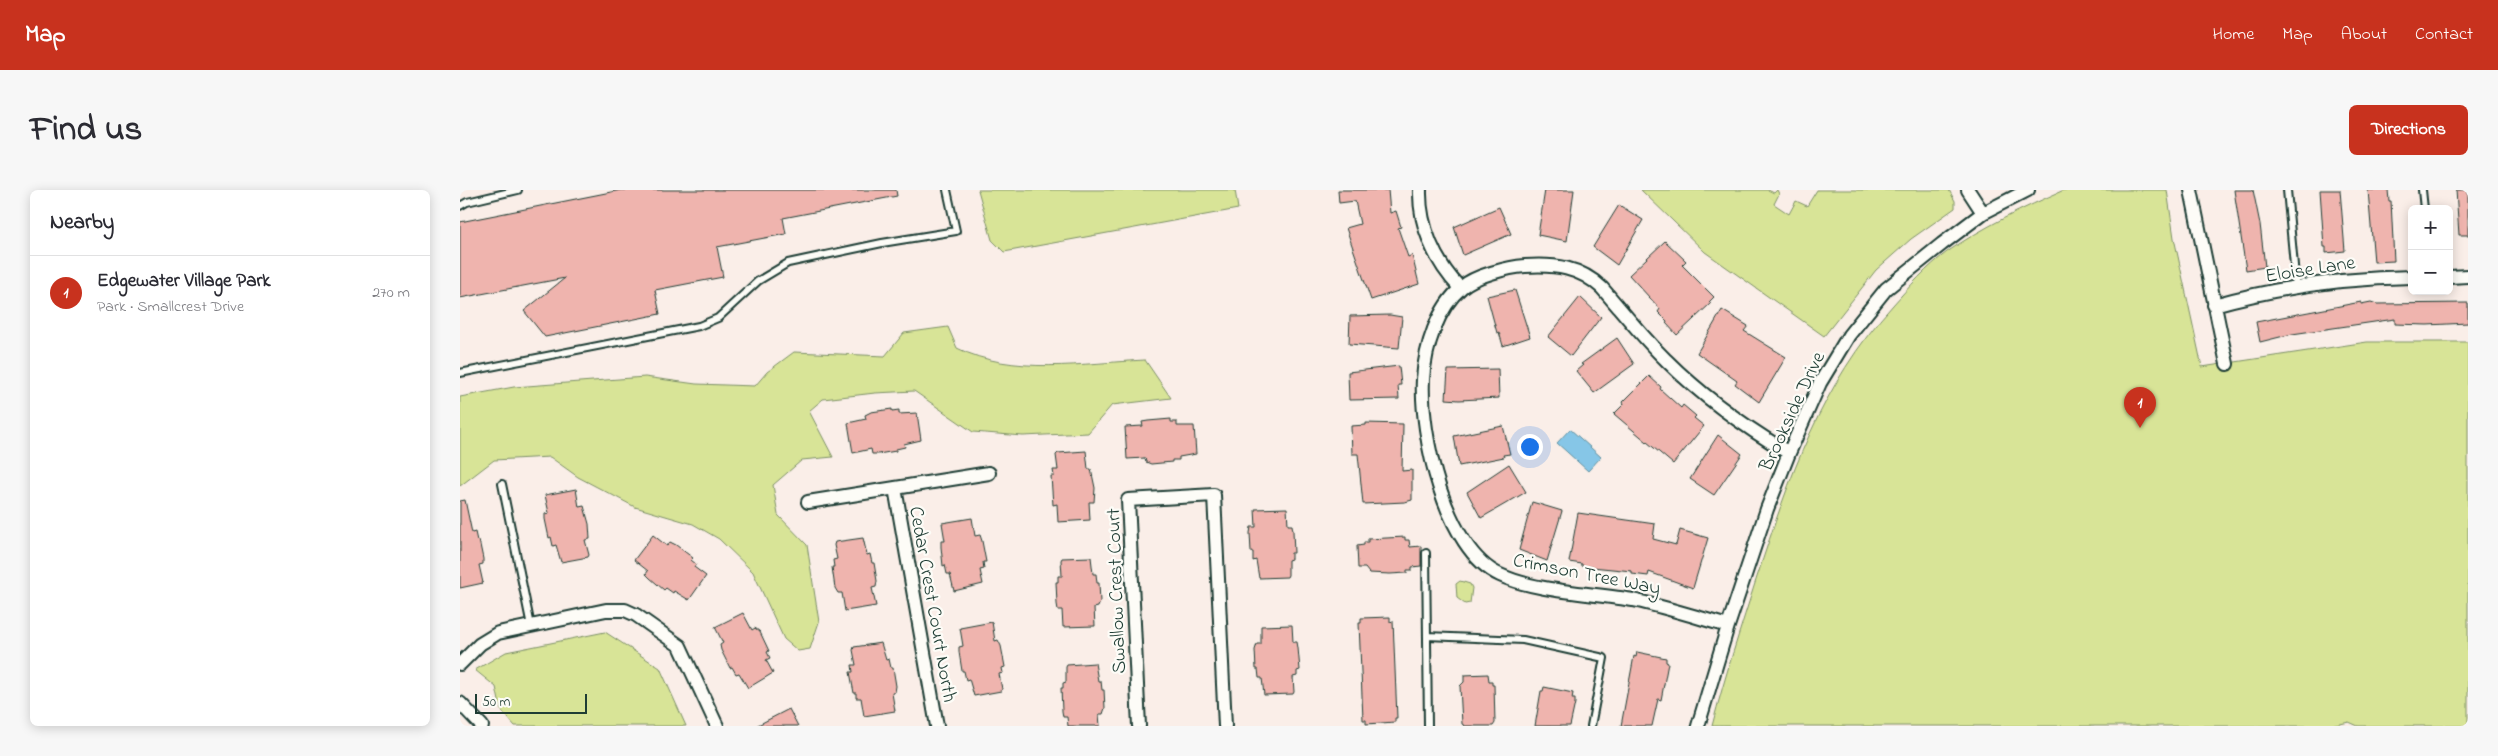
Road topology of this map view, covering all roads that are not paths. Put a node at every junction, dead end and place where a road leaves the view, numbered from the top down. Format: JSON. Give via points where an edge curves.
{"nodes":[{"id":1,"x":518,"y":190,"type":"edge"},
{"id":2,"x":947,"y":190,"type":"edge"},
{"id":3,"x":1420,"y":190,"type":"edge"},
{"id":4,"x":1968,"y":190,"type":"edge"},
{"id":5,"x":2028,"y":190,"type":"edge"},
{"id":6,"x":2191,"y":190,"type":"edge"},
{"id":7,"x":2287,"y":190,"type":"edge"},
{"id":8,"x":2422,"y":190,"type":"edge"},
{"id":9,"x":2424,"y":205,"type":"edge"},
{"id":10,"x":460,"y":206,"type":"edge"},
{"id":11,"x":1983,"y":213,"type":"junction"},
{"id":12,"x":2453,"y":276,"type":"edge"},
{"id":13,"x":2468,"y":276,"type":"edge"},
{"id":14,"x":2408,"y":277,"type":"edge"},
{"id":15,"x":2296,"y":287,"type":"junction"},
{"id":16,"x":1460,"y":288,"type":"junction"},
{"id":17,"x":2214,"y":305,"type":"junction"},
{"id":18,"x":2226,"y":364,"type":"dead end"},
{"id":19,"x":460,"y":373,"type":"edge"},
{"id":20,"x":1789,"y":453,"type":"junction"},
{"id":21,"x":989,"y":473,"type":"dead end"},
{"id":22,"x":502,"y":484,"type":"dead end"},
{"id":23,"x":895,"y":488,"type":"junction"},
{"id":24,"x":808,"y":502,"type":"dead end"},
{"id":25,"x":1426,"y":553,"type":"dead end"},
{"id":26,"x":531,"y":626,"type":"junction"},
{"id":27,"x":1728,"y":626,"type":"junction"},
{"id":28,"x":1427,"y":636,"type":"junction"},
{"id":29,"x":460,"y":664,"type":"edge"},
{"id":30,"x":460,"y":703,"type":"edge"},
{"id":31,"x":482,"y":726,"type":"edge"},
{"id":32,"x":717,"y":726,"type":"edge"},
{"id":33,"x":937,"y":726,"type":"edge"},
{"id":34,"x":1139,"y":726,"type":"edge"},
{"id":35,"x":1225,"y":726,"type":"edge"},
{"id":36,"x":1428,"y":726,"type":"edge"},
{"id":37,"x":1591,"y":726,"type":"edge"},
{"id":38,"x":1698,"y":726,"type":"edge"}],
"edges":[{"from":1,"to":10,"type":"lane"},
{"from":2,"to":19,"type":"lane","via":[[956,231],[788,263],[758,281],[718,318],[699,326]]},
{"from":3,"to":16,"type":"street","via":[[1422,222],[1442,267]]},
{"from":4,"to":11,"type":"street"},
{"from":5,"to":11,"type":"street","name":"Brookside Drive"},
{"from":6,"to":17,"type":"street"},
{"from":7,"to":15,"type":"lane"},
{"from":8,"to":9,"type":"lane"},
{"from":11,"to":20,"type":"street","name":"Brookside Drive","via":[[1886,289],[1850,335],[1820,383]]},
{"from":12,"to":13,"type":"street"},
{"from":14,"to":15,"type":"street","name":"Eloise Lane","via":[[2364,278]]},
{"from":15,"to":17,"type":"street","name":"Eloise Lane"},
{"from":16,"to":20,"type":"street","name":"Crimson Tree Way","via":[[1468,282],[1516,266],[1555,265],[1592,278],[1666,361],[1756,433]]},
{"from":16,"to":27,"type":"street","name":"Crimson Tree Way","via":[[1445,308],[1426,354],[1423,380],[1433,467],[1440,490],[1455,528],[1478,559],[1499,575],[1528,583],[1633,600]]},
{"from":17,"to":18,"type":"street"},
{"from":20,"to":27,"type":"street","name":"Brookside Drive"},
{"from":21,"to":23,"type":"street","name":"Cedar Crest Court North"},
{"from":22,"to":26,"type":"lane"},
{"from":23,"to":24,"type":"street","name":"Cedar Crest Court North"},
{"from":23,"to":33,"type":"street","name":"Cedar Crest Court North"},
{"from":25,"to":28,"type":"lane"},
{"from":26,"to":29,"type":"street","via":[[498,633],[480,644]]},
{"from":26,"to":32,"type":"street","via":[[606,610],[625,610],[636,614],[680,646]]},
{"from":27,"to":38,"type":"street","name":"Brookside Drive"},
{"from":28,"to":36,"type":"lane"},
{"from":28,"to":37,"type":"lane","via":[[1522,640],[1604,658]]},
{"from":30,"to":31,"type":"street"},
{"from":34,"to":35,"type":"street","name":"Swallow Crest Court","via":[[1128,500],[1214,495]]}]}
